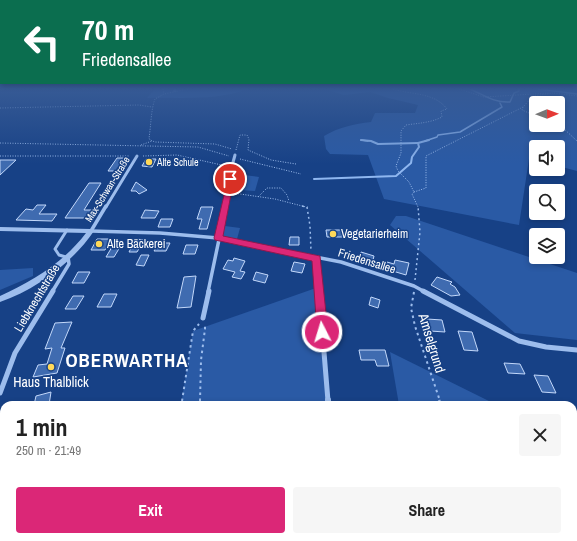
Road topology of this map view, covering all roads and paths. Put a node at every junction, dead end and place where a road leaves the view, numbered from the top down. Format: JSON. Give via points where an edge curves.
{"nodes":[{"id":1,"x":153,"y":114,"type":"edge"},
{"id":2,"x":442,"y":114,"type":"edge"},
{"id":3,"x":508,"y":114,"type":"edge"},
{"id":4,"x":565,"y":130,"type":"edge"},
{"id":5,"x":152,"y":141,"type":"junction"},
{"id":6,"x":577,"y":141,"type":"edge"},
{"id":7,"x":0,"y":143,"type":"edge"},
{"id":8,"x":137,"y":146,"type":"junction"},
{"id":9,"x":0,"y":156,"type":"edge"},
{"id":10,"x":137,"y":156,"type":"junction"},
{"id":11,"x":233,"y":156,"type":"joint"},
{"id":12,"x":240,"y":159,"type":"dead end"},
{"id":13,"x":296,"y":164,"type":"dead end"},
{"id":14,"x":226,"y":166,"type":"dead end"},
{"id":15,"x":301,"y":174,"type":"dead end"},
{"id":16,"x":240,"y":190,"type":"dead end"},
{"id":17,"x":229,"y":192,"type":"junction"},
{"id":18,"x":414,"y":192,"type":"junction"},
{"id":19,"x":239,"y":193,"type":"junction"},
{"id":20,"x":258,"y":197,"type":"junction"},
{"id":21,"x":289,"y":202,"type":"junction"},
{"id":22,"x":0,"y":229,"type":"edge"},
{"id":23,"x":67,"y":230,"type":"junction"},
{"id":24,"x":91,"y":231,"type":"junction"},
{"id":25,"x":218,"y":238,"type":"junction"},
{"id":26,"x":68,"y":257,"type":"junction"},
{"id":27,"x":314,"y":258,"type":"junction"},
{"id":28,"x":414,"y":286,"type":"junction"},
{"id":29,"x":0,"y":299,"type":"edge"},
{"id":30,"x":203,"y":318,"type":"dead end"},
{"id":31,"x":577,"y":350,"type":"edge"},
{"id":32,"x":0,"y":393,"type":"edge"},
{"id":33,"x":182,"y":401,"type":"edge"},
{"id":34,"x":200,"y":401,"type":"edge"},
{"id":35,"x":328,"y":401,"type":"edge"},
{"id":36,"x":439,"y":401,"type":"edge"}],
"edges":[{"from":1,"to":5,"type":"path","via":[[149,138]]},
{"from":2,"to":18,"type":"path","via":[[442,117],[435,121],[406,125],[401,131],[402,145],[396,166]]},
{"from":3,"to":18,"type":"path","via":[[426,156],[426,188]]},
{"from":4,"to":6,"type":"path"},
{"from":5,"to":8,"type":"path"},
{"from":5,"to":13,"type":"path","via":[[215,144],[236,150],[240,135],[247,135],[248,150],[271,160]]},
{"from":7,"to":8,"type":"path"},
{"from":8,"to":11,"type":"path","via":[[198,147]]},
{"from":9,"to":10,"type":"path"},
{"from":10,"to":14,"type":"path","via":[[177,156]]},
{"from":10,"to":24,"type":"street","name":"Max-Schwan-Straße"},
{"from":11,"to":17,"type":"street","bridge":true},
{"from":12,"to":15,"type":"path"},
{"from":16,"to":19,"type":"path"},
{"from":17,"to":19,"type":"path"},
{"from":17,"to":25,"type":"street"},
{"from":18,"to":28,"type":"path","name":"Amselgrund","via":[[412,194],[417,205],[419,221],[419,256]]},
{"from":19,"to":20,"type":"path"},
{"from":20,"to":21,"type":"path"},
{"from":20,"to":21,"type":"path","via":[[266,188],[280,188],[287,194]]},
{"from":21,"to":27,"type":"path","via":[[307,207]]},
{"from":22,"to":23,"type":"street"},
{"from":23,"to":24,"type":"street"},
{"from":23,"to":26,"type":"lane","via":[[55,249],[59,255]]},
{"from":24,"to":25,"type":"street","name":"Friedensallee","via":[[160,232]]},
{"from":24,"to":26,"type":"street"},
{"from":25,"to":27,"type":"street","name":"Friedensallee"},
{"from":25,"to":30,"type":"street"},
{"from":26,"to":29,"type":"street","via":[[39,280]]},
{"from":26,"to":32,"type":"street","name":"Liebknechtstraße","via":[[69,264],[15,353]]},
{"from":27,"to":28,"type":"street","name":"Friedensallee","via":[[341,262]]},
{"from":27,"to":35,"type":"street"},
{"from":28,"to":31,"type":"street","name":"Friedensallee","via":[[519,341]]},
{"from":28,"to":36,"type":"path","name":"Amselgrund","via":[[411,308]]},
{"from":33,"to":34,"type":"path","via":[[193,331],[199,323],[205,326]]}]}
